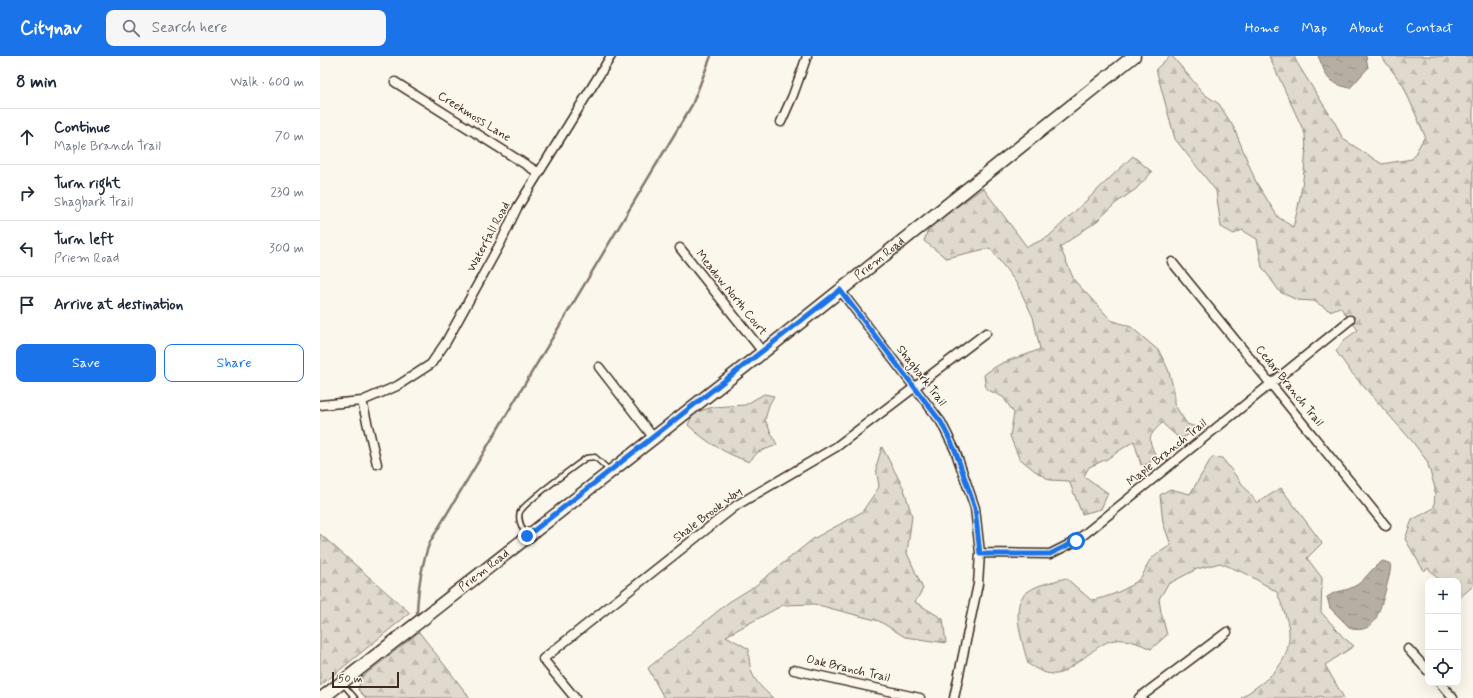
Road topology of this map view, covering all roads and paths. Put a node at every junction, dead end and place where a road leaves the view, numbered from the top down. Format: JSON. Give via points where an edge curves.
{"nodes":[{"id":1,"x":611,"y":56,"type":"edge"},
{"id":2,"x":807,"y":56,"type":"edge"},
{"id":3,"x":1134,"y":56,"type":"edge"},
{"id":4,"x":395,"y":82,"type":"dead end"},
{"id":5,"x":781,"y":122,"type":"dead end"},
{"id":6,"x":539,"y":173,"type":"junction"},
{"id":7,"x":680,"y":248,"type":"dead end"},
{"id":8,"x":1172,"y":262,"type":"dead end"},
{"id":9,"x":840,"y":290,"type":"junction"},
{"id":10,"x":1350,"y":320,"type":"dead end"},
{"id":11,"x":986,"y":333,"type":"dead end"},
{"id":12,"x":763,"y":352,"type":"junction"},
{"id":13,"x":599,"y":367,"type":"dead end"},
{"id":14,"x":1273,"y":384,"type":"junction"},
{"id":15,"x":915,"y":387,"type":"junction"},
{"id":16,"x":362,"y":401,"type":"junction"},
{"id":17,"x":320,"y":405,"type":"edge"},
{"id":18,"x":654,"y":437,"type":"junction"},
{"id":19,"x":377,"y":464,"type":"dead end"},
{"id":20,"x":610,"y":471,"type":"junction"},
{"id":21,"x":1386,"y":526,"type":"dead end"},
{"id":22,"x":527,"y":536,"type":"junction"},
{"id":23,"x":980,"y":554,"type":"junction"},
{"id":24,"x":1227,"y":632,"type":"dead end"},
{"id":25,"x":1408,"y":649,"type":"dead end"},
{"id":26,"x":1425,"y":667,"type":"edge"},
{"id":27,"x":794,"y":670,"type":"dead end"},
{"id":28,"x":342,"y":682,"type":"junction"},
{"id":29,"x":1443,"y":686,"type":"edge"},
{"id":30,"x":322,"y":698,"type":"edge"},
{"id":31,"x":355,"y":698,"type":"edge"},
{"id":32,"x":575,"y":698,"type":"edge"},
{"id":33,"x":920,"y":698,"type":"edge"},
{"id":34,"x":954,"y":698,"type":"edge"},
{"id":35,"x":1139,"y":698,"type":"edge"},
{"id":36,"x":1453,"y":698,"type":"edge"}],
"edges":[{"from":1,"to":6,"type":"street","name":"Waterfall Road"},
{"from":2,"to":5,"type":"street"},
{"from":3,"to":9,"type":"street","name":"Priem Road"},
{"from":4,"to":6,"type":"street","name":"Creekmoss Lane"},
{"from":6,"to":16,"type":"street","name":"Waterfall Road","via":[[431,364],[398,386]]},
{"from":7,"to":12,"type":"street","name":"Meadow North Court"},
{"from":8,"to":14,"type":"street","name":"Cedar Branch Trail"},
{"from":9,"to":12,"type":"street","name":"Priem Road"},
{"from":9,"to":15,"type":"street","name":"Shagbark Trail"},
{"from":10,"to":14,"type":"street","name":"Maple Branch Trail"},
{"from":11,"to":15,"type":"street","name":"Shale Brook Way"},
{"from":12,"to":18,"type":"street","name":"Priem Road"},
{"from":13,"to":18,"type":"street"},
{"from":14,"to":21,"type":"street","name":"Cedar Branch Trail"},
{"from":14,"to":23,"type":"street","name":"Maple Branch Trail","via":[[1076,541],[1050,554]]},
{"from":15,"to":23,"type":"street","name":"Shagbark Trail","via":[[941,422],[955,450],[975,508]]},
{"from":15,"to":32,"type":"street","name":"Shale Brook Way","via":[[836,447],[737,505],[543,659]]},
{"from":16,"to":17,"type":"street","name":"Waterfall Road"},
{"from":16,"to":19,"type":"street"},
{"from":18,"to":20,"type":"street","name":"Priem Road"},
{"from":20,"to":22,"type":"street","name":"Priem Road"},
{"from":20,"to":22,"type":"lane","via":[[595,457],[586,458],[520,512],[519,518]]},
{"from":22,"to":28,"type":"street","name":"Priem Road"},
{"from":23,"to":34,"type":"street","name":"Shagbark Trail","via":[[978,584]]},
{"from":24,"to":35,"type":"street"},
{"from":25,"to":26,"type":"street"},
{"from":27,"to":33,"type":"street","name":"Oak Branch Trail"},
{"from":28,"to":30,"type":"street","name":"Priem Road"},
{"from":28,"to":31,"type":"lane"},
{"from":29,"to":36,"type":"street"}]}
